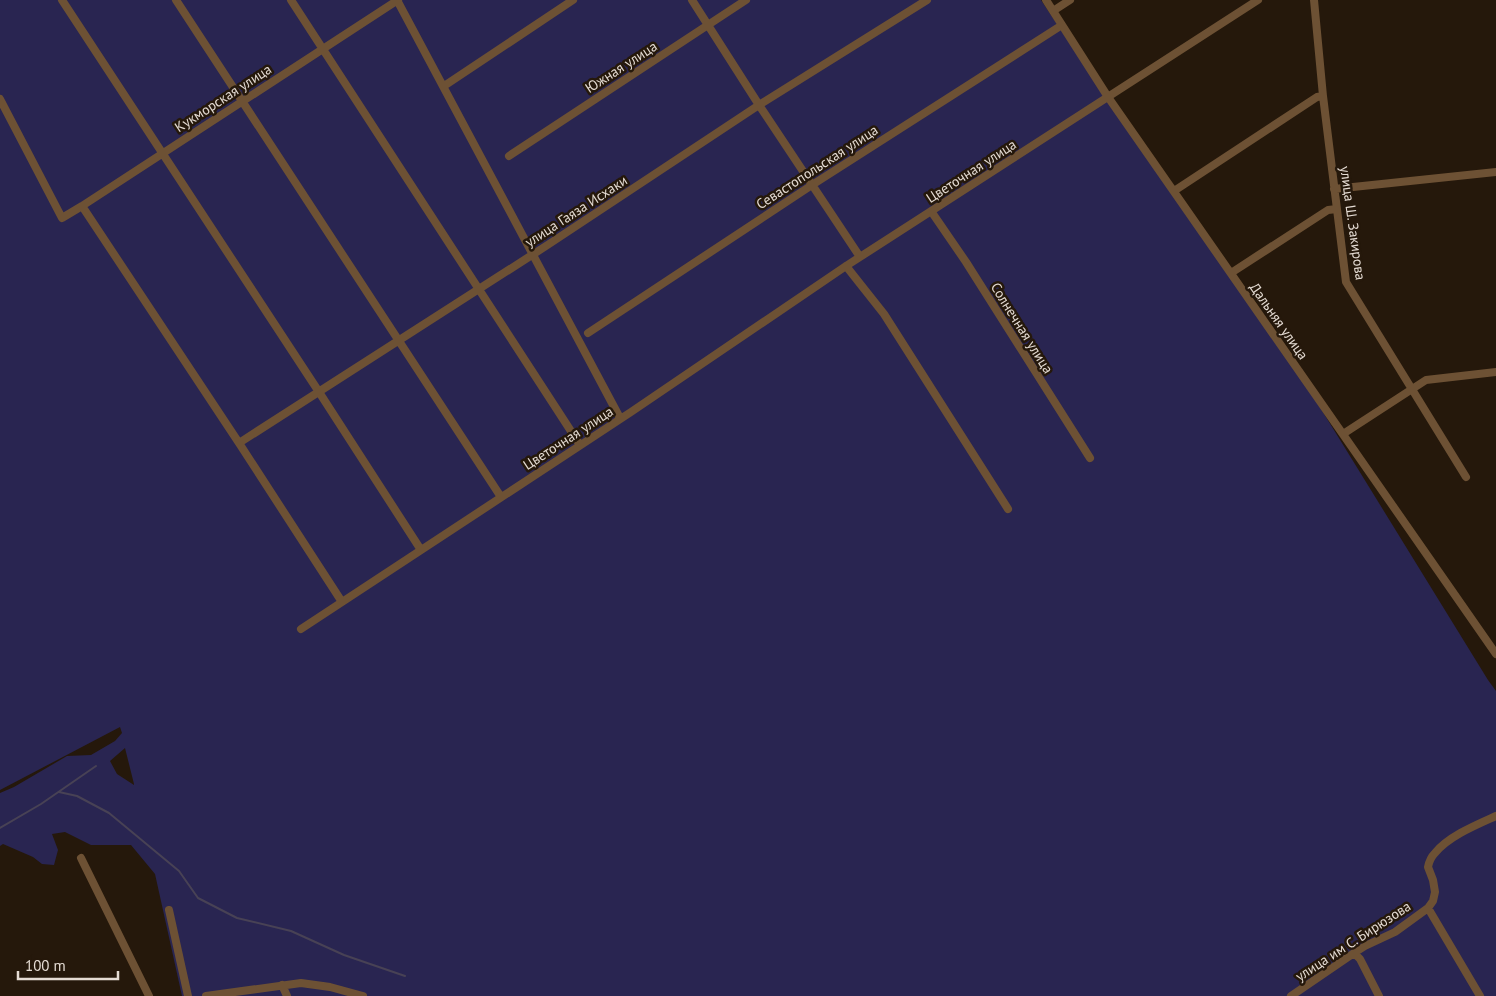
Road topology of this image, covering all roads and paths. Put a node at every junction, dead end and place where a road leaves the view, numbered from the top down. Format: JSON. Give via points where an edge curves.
{"nodes":[{"id":1,"x":62,"y":0,"type":"edge"},
{"id":2,"x":176,"y":0,"type":"edge"},
{"id":3,"x":292,"y":0,"type":"edge"},
{"id":4,"x":397,"y":0,"type":"edge"},
{"id":5,"x":573,"y":0,"type":"edge"},
{"id":6,"x":692,"y":0,"type":"edge"},
{"id":7,"x":746,"y":0,"type":"edge"},
{"id":8,"x":927,"y":0,"type":"edge"},
{"id":9,"x":1046,"y":0,"type":"edge"},
{"id":10,"x":1070,"y":0,"type":"edge"},
{"id":11,"x":1258,"y":0,"type":"edge"},
{"id":12,"x":1314,"y":0,"type":"edge"},
{"id":13,"x":1053,"y":11,"type":"junction"},
{"id":14,"x":708,"y":25,"type":"junction"},
{"id":15,"x":1062,"y":25,"type":"junction"},
{"id":16,"x":322,"y":49,"type":"junction"},
{"id":17,"x":444,"y":86,"type":"junction"},
{"id":18,"x":1323,"y":96,"type":"junction"},
{"id":19,"x":1108,"y":97,"type":"junction"},
{"id":20,"x":0,"y":99,"type":"edge"},
{"id":21,"x":241,"y":101,"type":"junction"},
{"id":22,"x":759,"y":105,"type":"junction"},
{"id":23,"x":162,"y":153,"type":"junction"},
{"id":24,"x":509,"y":156,"type":"dead end"},
{"id":25,"x":1496,"y":172,"type":"edge"},
{"id":26,"x":812,"y":185,"type":"junction"},
{"id":27,"x":1334,"y":189,"type":"junction"},
{"id":28,"x":1174,"y":192,"type":"junction"},
{"id":29,"x":82,"y":206,"type":"junction"},
{"id":30,"x":1337,"y":209,"type":"junction"},
{"id":31,"x":931,"y":211,"type":"junction"},
{"id":32,"x":532,"y":254,"type":"junction"},
{"id":33,"x":860,"y":257,"type":"junction"},
{"id":34,"x":846,"y":266,"type":"junction"},
{"id":35,"x":1231,"y":273,"type":"junction"},
{"id":36,"x":479,"y":289,"type":"junction"},
{"id":37,"x":588,"y":333,"type":"dead end"},
{"id":38,"x":399,"y":341,"type":"junction"},
{"id":39,"x":1496,"y":372,"type":"edge"},
{"id":40,"x":1412,"y":389,"type":"junction"},
{"id":41,"x":319,"y":392,"type":"junction"},
{"id":42,"x":620,"y":418,"type":"junction"},
{"id":43,"x":1343,"y":434,"type":"junction"},
{"id":44,"x":239,"y":443,"type":"junction"},
{"id":45,"x":580,"y":445,"type":"junction"},
{"id":46,"x":1090,"y":458,"type":"dead end"},
{"id":47,"x":1466,"y":477,"type":"dead end"},
{"id":48,"x":501,"y":497,"type":"junction"},
{"id":49,"x":1008,"y":509,"type":"dead end"},
{"id":50,"x":421,"y":550,"type":"junction"},
{"id":51,"x":342,"y":602,"type":"junction"},
{"id":52,"x":301,"y":629,"type":"dead end"},
{"id":53,"x":1496,"y":654,"type":"edge"},
{"id":54,"x":1496,"y":816,"type":"edge"},
{"id":55,"x":80,"y":858,"type":"dead end"},
{"id":56,"x":1428,"y":908,"type":"junction"},
{"id":57,"x":168,"y":910,"type":"dead end"},
{"id":58,"x":1354,"y":953,"type":"junction"},
{"id":59,"x":282,"y":986,"type":"junction"},
{"id":60,"x":149,"y":996,"type":"edge"},
{"id":61,"x":188,"y":996,"type":"edge"},
{"id":62,"x":206,"y":996,"type":"edge"},
{"id":63,"x":287,"y":996,"type":"edge"},
{"id":64,"x":363,"y":996,"type":"edge"},
{"id":65,"x":1292,"y":996,"type":"edge"},
{"id":66,"x":1379,"y":996,"type":"edge"},
{"id":67,"x":1480,"y":996,"type":"edge"}],
"edges":[{"from":1,"to":23,"type":"street"},
{"from":2,"to":21,"type":"street"},
{"from":3,"to":16,"type":"street"},
{"from":4,"to":16,"type":"street","name":"Кукморская улица"},
{"from":4,"to":17,"type":"street"},
{"from":5,"to":17,"type":"street"},
{"from":6,"to":14,"type":"street"},
{"from":7,"to":14,"type":"street","name":"Южная улица"},
{"from":8,"to":22,"type":"street","name":"улица Гаяза Исхаки"},
{"from":9,"to":13,"type":"street","name":"Дальняя улица"},
{"from":10,"to":13,"type":"street"},
{"from":11,"to":19,"type":"street","name":"Цветочная улица"},
{"from":12,"to":18,"type":"street","name":"улица Ш. Закирова"},
{"from":13,"to":15,"type":"street","name":"Дальняя улица"},
{"from":14,"to":22,"type":"street"},
{"from":14,"to":24,"type":"street","name":"Южная улица"},
{"from":15,"to":19,"type":"street","name":"Дальняя улица"},
{"from":15,"to":26,"type":"street","name":"Севастопольская улица"},
{"from":16,"to":21,"type":"street","name":"Кукморская улица"},
{"from":16,"to":36,"type":"street"},
{"from":17,"to":32,"type":"street"},
{"from":18,"to":27,"type":"street","name":"улица Ш. Закирова"},
{"from":18,"to":28,"type":"street"},
{"from":19,"to":28,"type":"street","name":"Дальняя улица"},
{"from":19,"to":31,"type":"street","name":"Цветочная улица"},
{"from":20,"to":29,"type":"street","name":"Кукморская улица","via":[[62,218]]},
{"from":21,"to":23,"type":"street","name":"Кукморская улица"},
{"from":21,"to":38,"type":"street"},
{"from":22,"to":26,"type":"street"},
{"from":22,"to":32,"type":"street","name":"улица Гаяза Исхаки"},
{"from":23,"to":29,"type":"street","name":"Кукморская улица"},
{"from":23,"to":41,"type":"street"},
{"from":25,"to":27,"type":"street"},
{"from":26,"to":33,"type":"street"},
{"from":26,"to":37,"type":"street","name":"Севастопольская улица"},
{"from":27,"to":30,"type":"street","name":"улица Ш. Закирова"},
{"from":28,"to":35,"type":"street","name":"Дальняя улица"},
{"from":29,"to":44,"type":"street"},
{"from":30,"to":35,"type":"street","via":[[1328,210]]},
{"from":30,"to":40,"type":"street","name":"улица Ш. Закирова","via":[[1346,282]]},
{"from":31,"to":33,"type":"street","name":"Цветочная улица"},
{"from":31,"to":46,"type":"street","name":"Солнечная улица"},
{"from":32,"to":36,"type":"street","name":"улица Гаяза Исхаки"},
{"from":32,"to":42,"type":"street"},
{"from":33,"to":34,"type":"street","name":"Цветочная улица"},
{"from":34,"to":42,"type":"street","name":"Цветочная улица"},
{"from":34,"to":49,"type":"street","via":[[884,314]]},
{"from":35,"to":43,"type":"street","name":"Дальняя улица"},
{"from":36,"to":38,"type":"street","name":"улица Гаяза Исхаки"},
{"from":36,"to":45,"type":"street"},
{"from":38,"to":41,"type":"street","name":"улица Гаяза Исхаки"},
{"from":38,"to":48,"type":"street"},
{"from":39,"to":40,"type":"street","via":[[1426,380]]},
{"from":40,"to":43,"type":"street"},
{"from":40,"to":47,"type":"street","name":"улица Ш. Закирова"},
{"from":41,"to":44,"type":"street","name":"улица Гаяза Исхаки"},
{"from":41,"to":50,"type":"street"},
{"from":42,"to":45,"type":"street","name":"Цветочная улица"},
{"from":43,"to":53,"type":"street","name":"Дальняя улица"},
{"from":44,"to":51,"type":"street"},
{"from":45,"to":48,"type":"street","name":"Цветочная улица"},
{"from":48,"to":50,"type":"street","name":"Цветочная улица"},
{"from":50,"to":51,"type":"street","name":"Цветочная улица"},
{"from":51,"to":52,"type":"street","name":"Цветочная улица"},
{"from":54,"to":56,"type":"street","via":[[1445,844],[1430,858],[1428,867],[1435,892]]},
{"from":55,"to":60,"type":"street"},
{"from":56,"to":58,"type":"street","name":"улица им С. Бирюзова","via":[[1395,932]]},
{"from":56,"to":67,"type":"street"},
{"from":57,"to":61,"type":"street"},
{"from":58,"to":65,"type":"street","name":"улица им С. Бирюзова"},
{"from":58,"to":66,"type":"street"},
{"from":59,"to":62,"type":"street"},
{"from":59,"to":63,"type":"street"},
{"from":59,"to":64,"type":"street","via":[[301,983]]}]}
